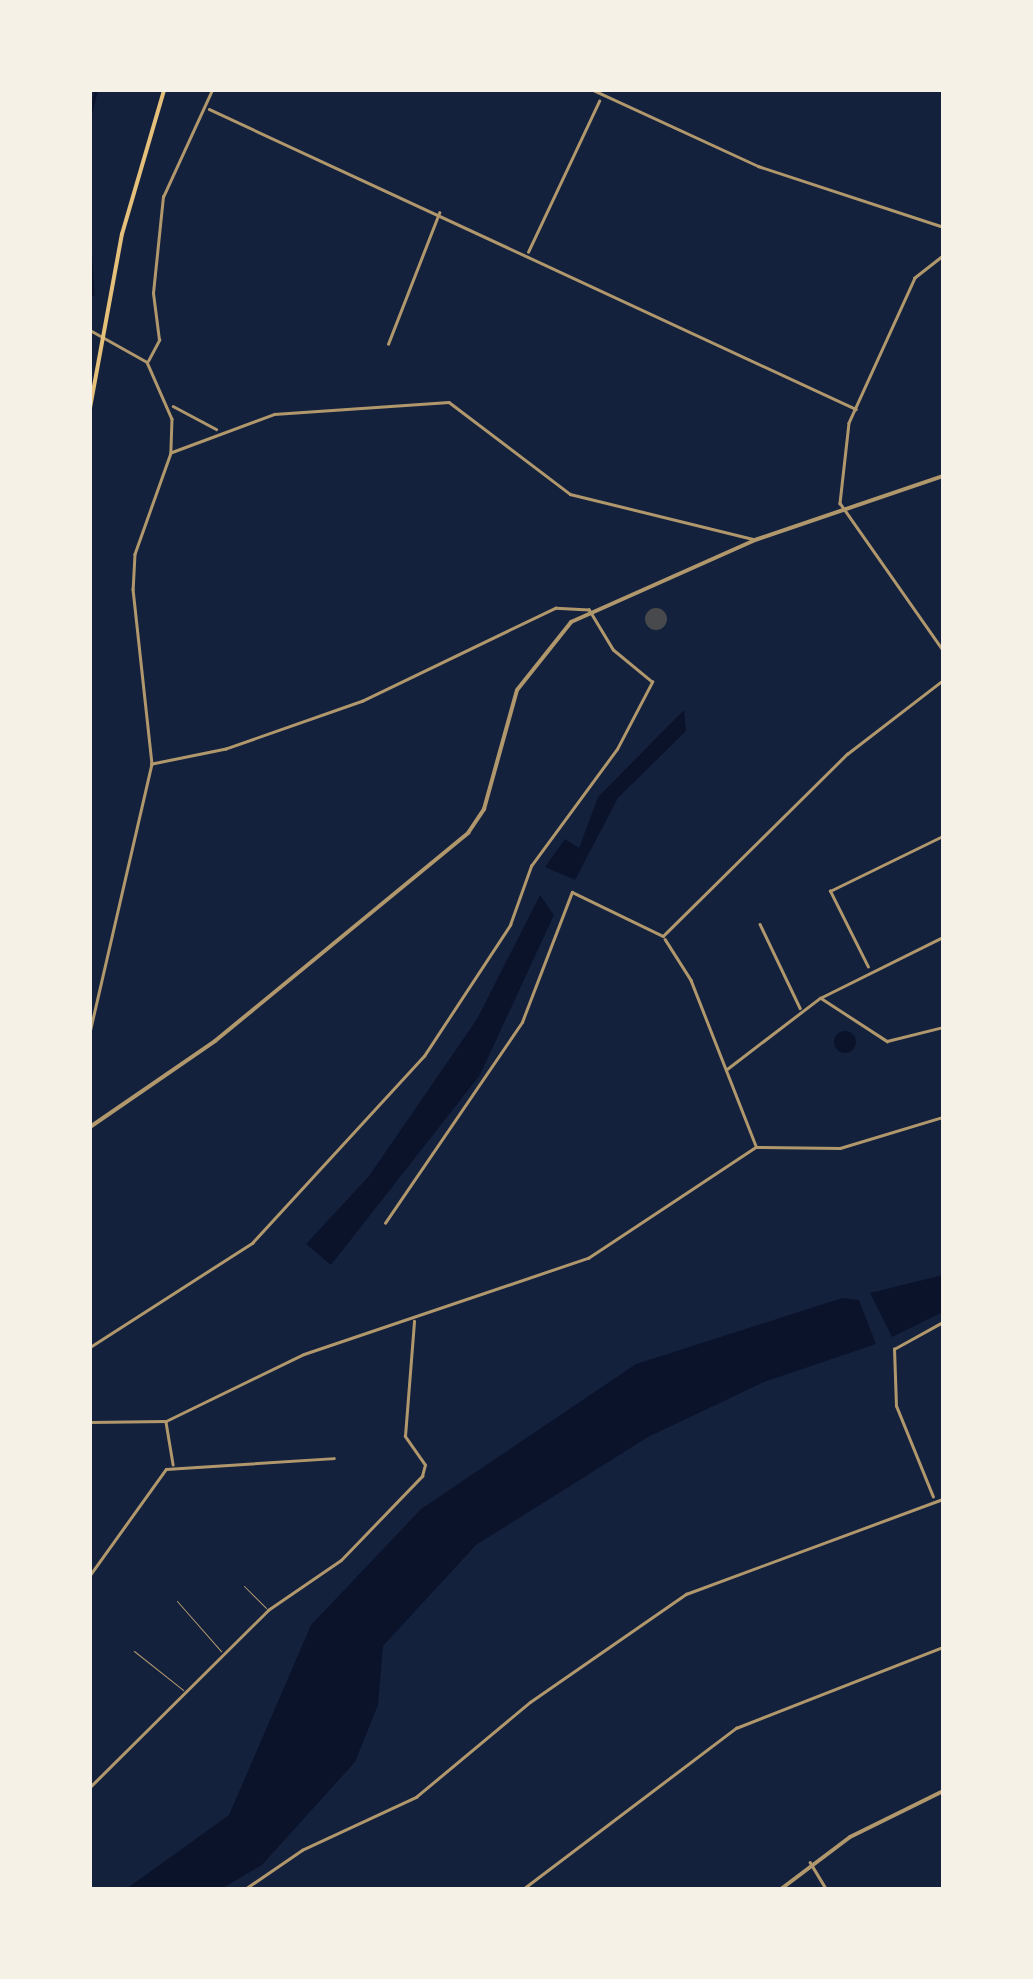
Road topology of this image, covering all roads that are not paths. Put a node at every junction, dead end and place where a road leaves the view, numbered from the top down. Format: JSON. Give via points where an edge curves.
{"nodes":[{"id":1,"x":164,"y":90,"type":"edge"},
{"id":2,"x":212,"y":90,"type":"edge"},
{"id":3,"x":593,"y":90,"type":"edge"},
{"id":4,"x":600,"y":100,"type":"junction"},
{"id":5,"x":209,"y":109,"type":"junction"},
{"id":6,"x":440,"y":212,"type":"junction"},
{"id":7,"x":943,"y":227,"type":"edge"},
{"id":8,"x":527,"y":253,"type":"junction"},
{"id":9,"x":943,"y":256,"type":"edge"},
{"id":10,"x":90,"y":330,"type":"edge"},
{"id":11,"x":103,"y":336,"type":"junction"},
{"id":12,"x":388,"y":344,"type":"dead end"},
{"id":13,"x":147,"y":362,"type":"junction"},
{"id":14,"x":170,"y":402,"type":"junction"},
{"id":15,"x":90,"y":408,"type":"edge"},
{"id":16,"x":856,"y":409,"type":"junction"},
{"id":17,"x":218,"y":430,"type":"junction"},
{"id":18,"x":171,"y":453,"type":"junction"},
{"id":19,"x":943,"y":476,"type":"edge"},
{"id":20,"x":847,"y":509,"type":"junction"},
{"id":21,"x":755,"y":540,"type":"junction"},
{"id":22,"x":589,"y":610,"type":"junction"},
{"id":23,"x":943,"y":650,"type":"edge"},
{"id":24,"x":943,"y":680,"type":"edge"},
{"id":25,"x":152,"y":764,"type":"junction"},
{"id":26,"x":943,"y":836,"type":"edge"},
{"id":27,"x":760,"y":924,"type":"dead end"},
{"id":28,"x":663,"y":936,"type":"junction"},
{"id":29,"x":943,"y":937,"type":"edge"},
{"id":30,"x":869,"y":968,"type":"junction"},
{"id":31,"x":820,"y":998,"type":"junction"},
{"id":32,"x":801,"y":1010,"type":"junction"},
{"id":33,"x":943,"y":1027,"type":"edge"},
{"id":34,"x":90,"y":1033,"type":"edge"},
{"id":35,"x":727,"y":1069,"type":"junction"},
{"id":36,"x":943,"y":1117,"type":"edge"},
{"id":37,"x":90,"y":1127,"type":"edge"},
{"id":38,"x":756,"y":1147,"type":"junction"},
{"id":39,"x":385,"y":1223,"type":"dead end"},
{"id":40,"x":414,"y":1321,"type":"junction"},
{"id":41,"x":943,"y":1322,"type":"edge"},
{"id":42,"x":90,"y":1347,"type":"edge"},
{"id":43,"x":166,"y":1421,"type":"junction"},
{"id":44,"x":90,"y":1422,"type":"edge"},
{"id":45,"x":334,"y":1458,"type":"dead end"},
{"id":46,"x":174,"y":1466,"type":"junction"},
{"id":47,"x":934,"y":1498,"type":"junction"},
{"id":48,"x":942,"y":1500,"type":"edge"},
{"id":49,"x":90,"y":1575,"type":"edge"},
{"id":50,"x":244,"y":1586,"type":"dead end"},
{"id":51,"x":177,"y":1601,"type":"dead end"},
{"id":52,"x":268,"y":1610,"type":"junction"},
{"id":53,"x":943,"y":1647,"type":"edge"},
{"id":54,"x":134,"y":1651,"type":"dead end"},
{"id":55,"x":224,"y":1654,"type":"junction"},
{"id":56,"x":185,"y":1692,"type":"junction"},
{"id":57,"x":90,"y":1787,"type":"edge"},
{"id":58,"x":943,"y":1791,"type":"edge"},
{"id":59,"x":810,"y":1862,"type":"junction"},
{"id":60,"x":246,"y":1889,"type":"edge"},
{"id":61,"x":523,"y":1889,"type":"edge"},
{"id":62,"x":782,"y":1889,"type":"edge"},
{"id":63,"x":826,"y":1889,"type":"edge"}],
"edges":[{"from":1,"to":11,"type":"main road"},
{"from":2,"to":5,"type":"street"},
{"from":3,"to":4,"type":"street"},
{"from":4,"to":7,"type":"street"},
{"from":4,"to":8,"type":"street"},
{"from":5,"to":6,"type":"street"},
{"from":5,"to":13,"type":"street","via":[[163,197],[153,293],[159,340]]},
{"from":6,"to":8,"type":"street"},
{"from":6,"to":12,"type":"street"},
{"from":8,"to":16,"type":"street"},
{"from":9,"to":16,"type":"street","via":[[915,278]]},
{"from":10,"to":11,"type":"street"},
{"from":11,"to":13,"type":"street"},
{"from":11,"to":15,"type":"main road"},
{"from":13,"to":14,"type":"street"},
{"from":14,"to":17,"type":"street","via":[[183,418]]},
{"from":14,"to":18,"type":"street"},
{"from":16,"to":20,"type":"street","via":[[842,473]]},
{"from":17,"to":18,"type":"street"},
{"from":17,"to":21,"type":"street","via":[[325,407],[448,402],[570,494]]},
{"from":18,"to":25,"type":"street","via":[[134,571],[134,670]]},
{"from":19,"to":20,"type":"street"},
{"from":20,"to":21,"type":"street"},
{"from":20,"to":23,"type":"street"},
{"from":21,"to":22,"type":"street"},
{"from":22,"to":25,"type":"street","via":[[556,608],[364,701],[226,749]]},
{"from":22,"to":37,"type":"street","via":[[523,678],[484,809],[468,832],[215,1042]]},
{"from":22,"to":42,"type":"street","via":[[613,650],[652,686],[531,866],[472,993],[285,1212],[218,1272]]},
{"from":24,"to":28,"type":"street","via":[[848,754]]},
{"from":25,"to":34,"type":"street"},
{"from":26,"to":30,"type":"street","via":[[830,891]]},
{"from":27,"to":32,"type":"street"},
{"from":28,"to":35,"type":"street"},
{"from":28,"to":39,"type":"street","via":[[572,892],[522,1022]]},
{"from":29,"to":30,"type":"street"},
{"from":30,"to":31,"type":"street"},
{"from":31,"to":32,"type":"street"},
{"from":31,"to":33,"type":"street","via":[[841,1004],[887,1041]]},
{"from":32,"to":35,"type":"street"},
{"from":35,"to":38,"type":"street"},
{"from":36,"to":38,"type":"street","via":[[840,1148]]},
{"from":38,"to":40,"type":"street","via":[[588,1258]]},
{"from":40,"to":43,"type":"street","via":[[304,1354]]},
{"from":40,"to":52,"type":"street","via":[[405,1436],[426,1465],[350,1551]]},
{"from":41,"to":47,"type":"street","via":[[894,1349],[896,1406]]},
{"from":43,"to":44,"type":"street"},
{"from":43,"to":46,"type":"street"},
{"from":45,"to":46,"type":"street"},
{"from":46,"to":49,"type":"street"},
{"from":47,"to":48,"type":"street"},
{"from":47,"to":60,"type":"street","via":[[686,1594],[570,1672],[416,1797],[302,1850]]},
{"from":50,"to":52,"type":"lane"},
{"from":51,"to":55,"type":"lane"},
{"from":52,"to":55,"type":"street"},
{"from":53,"to":61,"type":"street","via":[[736,1728]]},
{"from":54,"to":56,"type":"lane"},
{"from":55,"to":56,"type":"street"},
{"from":56,"to":57,"type":"street"},
{"from":58,"to":59,"type":"street"},
{"from":59,"to":62,"type":"street"},
{"from":59,"to":63,"type":"street"}]}
